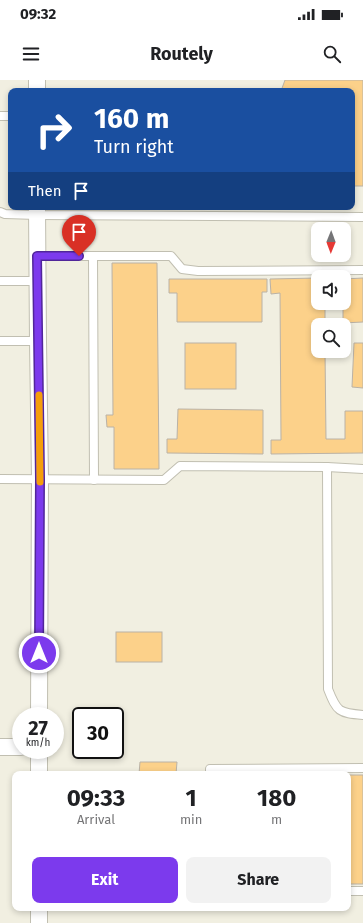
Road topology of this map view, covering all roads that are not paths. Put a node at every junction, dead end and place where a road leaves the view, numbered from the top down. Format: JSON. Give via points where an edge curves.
{"nodes":[{"id":1,"x":37,"y":211,"type":"edge"},
{"id":2,"x":0,"y":212,"type":"edge"},
{"id":3,"x":363,"y":217,"type":"edge"},
{"id":4,"x":37,"y":256,"type":"junction"},
{"id":5,"x":93,"y":256,"type":"junction"},
{"id":6,"x":363,"y":270,"type":"edge"},
{"id":7,"x":0,"y":281,"type":"edge"},
{"id":8,"x":37,"y":281,"type":"junction"},
{"id":9,"x":38,"y":341,"type":"junction"},
{"id":10,"x":0,"y":342,"type":"edge"},
{"id":11,"x":326,"y":467,"type":"junction"},
{"id":12,"x":363,"y":469,"type":"edge"},
{"id":13,"x":0,"y":479,"type":"edge"},
{"id":14,"x":40,"y":479,"type":"junction"},
{"id":15,"x":94,"y":480,"type":"junction"},
{"id":16,"x":39,"y":707,"type":"edge"},
{"id":17,"x":363,"y":715,"type":"edge"},
{"id":18,"x":0,"y":747,"type":"edge"},
{"id":19,"x":12,"y":747,"type":"edge"},
{"id":20,"x":39,"y":759,"type":"edge"},
{"id":21,"x":363,"y":768,"type":"edge"},
{"id":22,"x":39,"y":771,"type":"edge"},
{"id":23,"x":210,"y":771,"type":"edge"},
{"id":24,"x":363,"y":891,"type":"edge"},
{"id":25,"x":351,"y":892,"type":"edge"},
{"id":26,"x":39,"y":911,"type":"edge"},
{"id":27,"x":39,"y":923,"type":"edge"}],
"edges":[{"from":1,"to":2,"type":"lane","via":[[4,214]]},
{"from":1,"to":3,"type":"lane"},
{"from":1,"to":4,"type":"street"},
{"from":4,"to":5,"type":"lane"},
{"from":4,"to":8,"type":"street"},
{"from":5,"to":6,"type":"lane","via":[[170,256],[182,269],[198,271]]},
{"from":5,"to":15,"type":"lane"},
{"from":7,"to":8,"type":"lane"},
{"from":8,"to":9,"type":"street"},
{"from":9,"to":10,"type":"lane"},
{"from":9,"to":14,"type":"street"},
{"from":11,"to":12,"type":"lane"},
{"from":11,"to":15,"type":"lane","via":[[180,466],[164,480]]},
{"from":11,"to":17,"type":"lane","via":[[328,689],[335,706],[345,713]]},
{"from":13,"to":14,"type":"lane"},
{"from":14,"to":15,"type":"lane"},
{"from":14,"to":16,"type":"street"},
{"from":18,"to":19,"type":"street"},
{"from":20,"to":22,"type":"street"},
{"from":21,"to":23,"type":"lane"},
{"from":24,"to":25,"type":"lane"},
{"from":26,"to":27,"type":"street"}]}
